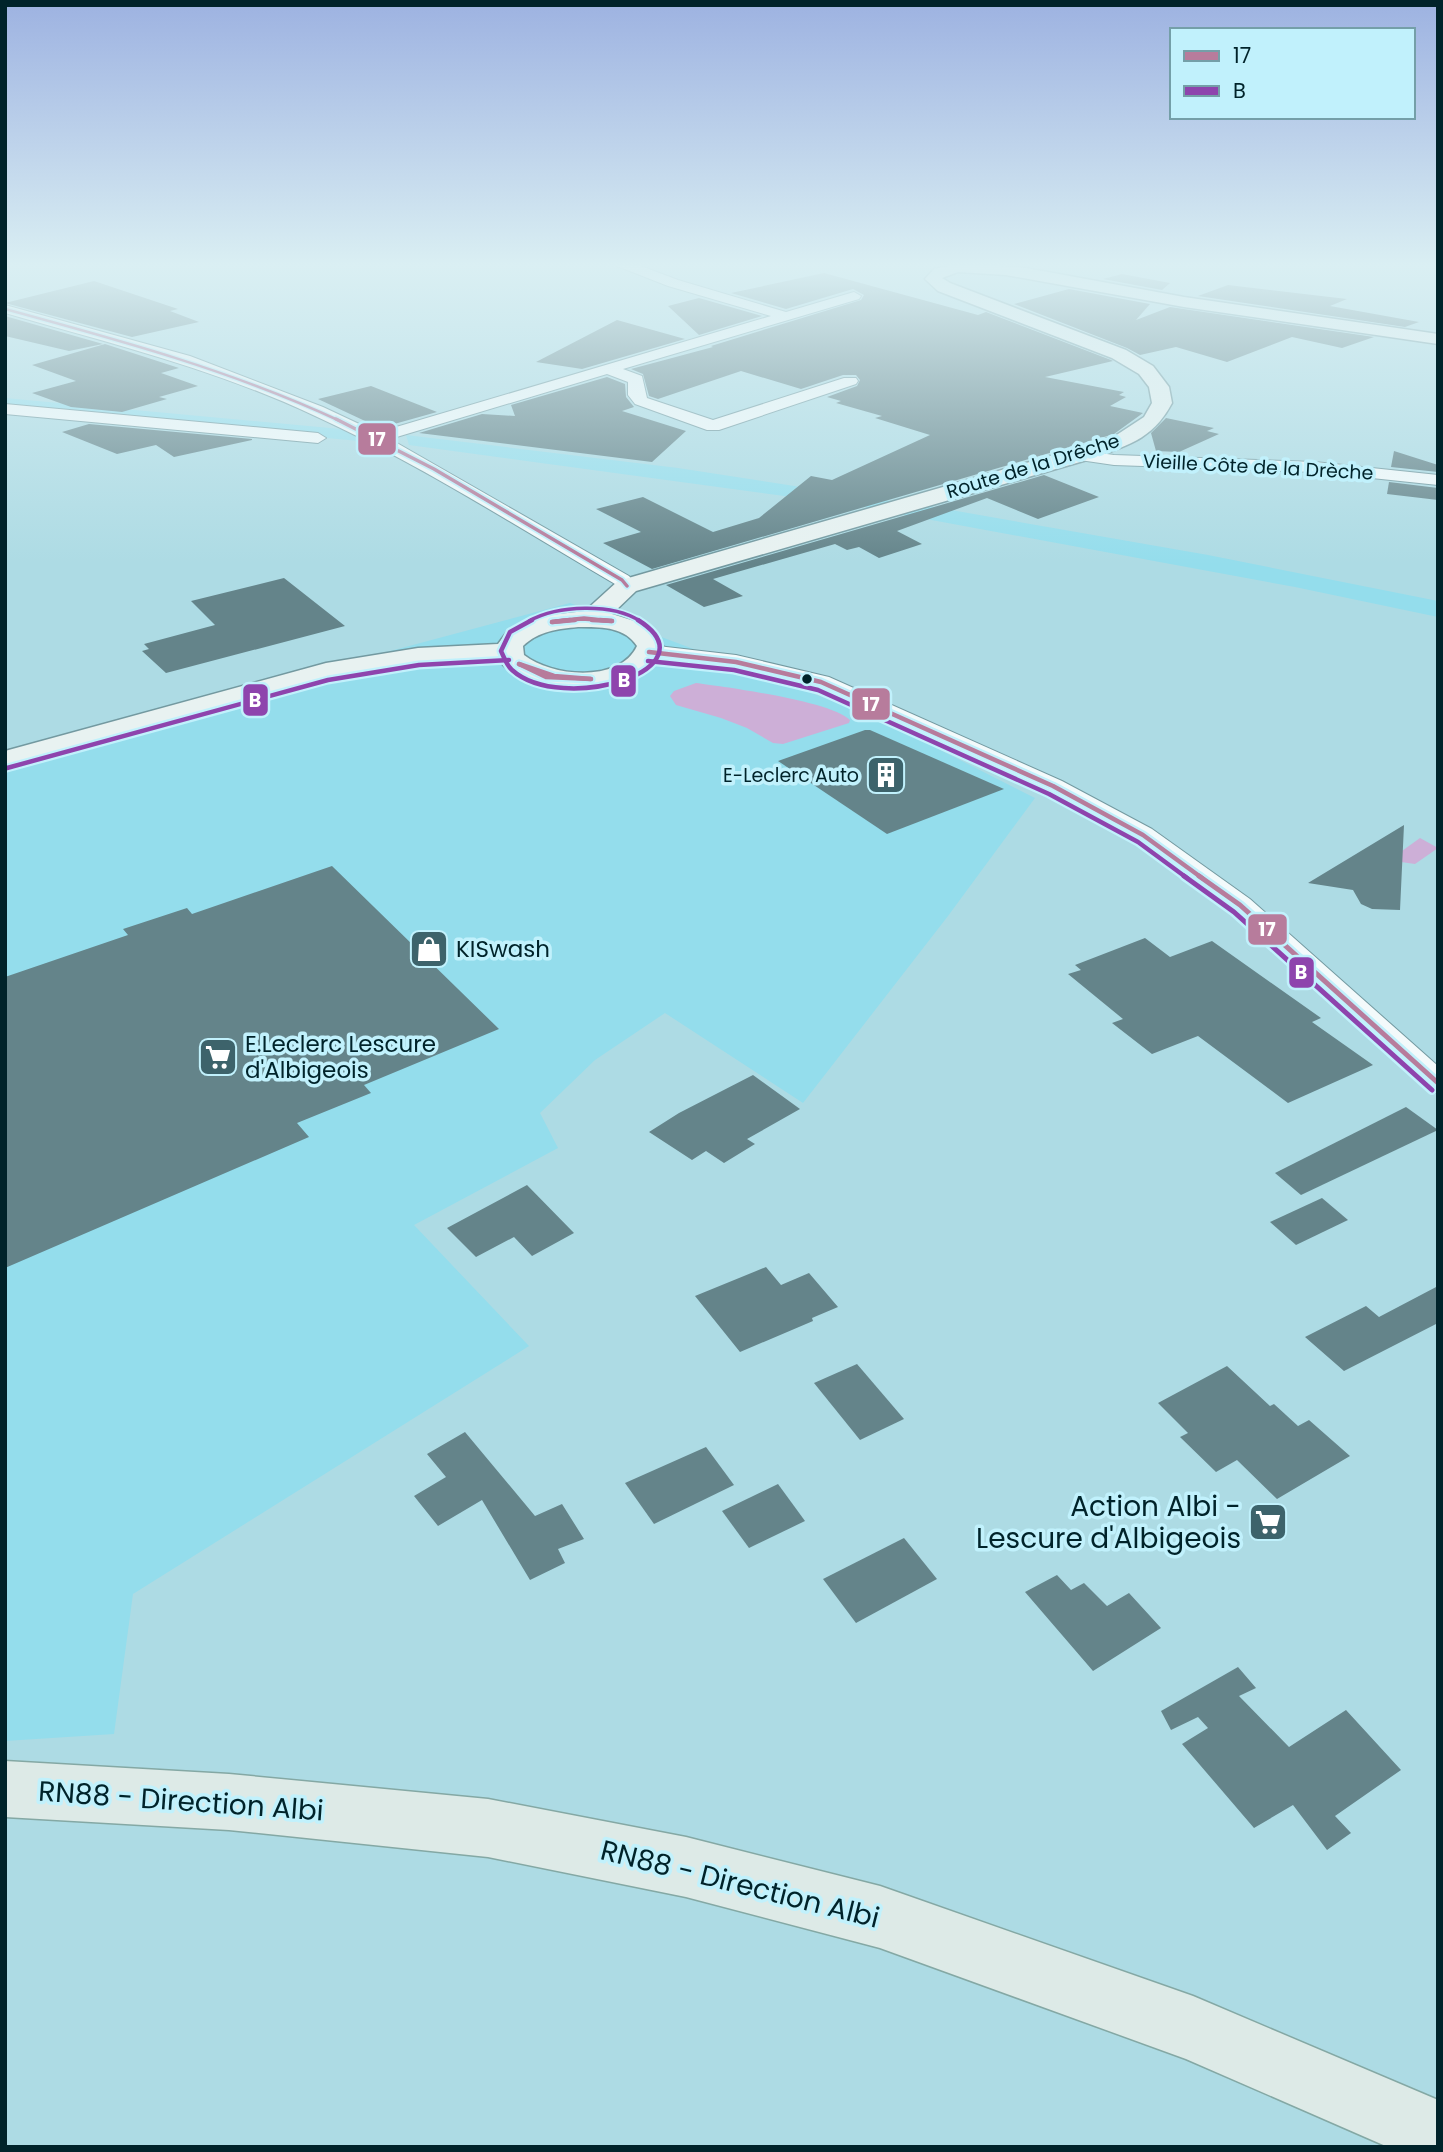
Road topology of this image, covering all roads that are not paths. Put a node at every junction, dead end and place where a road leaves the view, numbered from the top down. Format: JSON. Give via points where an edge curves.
{"nodes":[{"id":1,"x":196,"y":363,"type":"edge"},
{"id":2,"x":626,"y":363,"type":"edge"},
{"id":3,"x":1136,"y":363,"type":"edge"},
{"id":4,"x":607,"y":369,"type":"junction"},
{"id":5,"x":850,"y":381,"type":"dead end"},
{"id":6,"x":5,"y":409,"type":"edge"},
{"id":7,"x":332,"y":440,"type":"junction"},
{"id":8,"x":381,"y":440,"type":"junction"},
{"id":9,"x":286,"y":449,"type":"dead end"},
{"id":10,"x":1079,"y":455,"type":"junction"},
{"id":11,"x":1438,"y":480,"type":"edge"},
{"id":12,"x":627,"y":586,"type":"junction"},
{"id":13,"x":592,"y":619,"type":"junction"},
{"id":14,"x":509,"y":652,"type":"junction"},
{"id":15,"x":649,"y":652,"type":"junction"},
{"id":16,"x":5,"y":760,"type":"edge"},
{"id":17,"x":1438,"y":1083,"type":"edge"},
{"id":18,"x":5,"y":1789,"type":"edge"},
{"id":19,"x":1438,"y":2134,"type":"edge"}],
"edges":[{"from":1,"to":8,"type":"street","via":[[282,395]]},
{"from":2,"to":4,"type":"street"},
{"from":3,"to":10,"type":"street","name":"Route de la Drêche","via":[[1159,387],[1163,403],[1152,421],[1122,440]]},
{"from":4,"to":5,"type":"street","via":[[636,379],[636,395],[641,401],[713,426]]},
{"from":4,"to":8,"type":"street"},
{"from":6,"to":7,"type":"street"},
{"from":7,"to":8,"type":"street"},
{"from":7,"to":9,"type":"street"},
{"from":8,"to":12,"type":"street"},
{"from":10,"to":11,"type":"street","name":"Vieille Côte de la Drèche","via":[[1315,467]]},
{"from":10,"to":12,"type":"street","name":"Route de la Drêche"},
{"from":12,"to":13,"type":"street","name":"Route de la Drêche"},
{"from":13,"to":14,"type":"street","via":[[529,629],[514,640]]},
{"from":13,"to":15,"type":"street","via":[[636,630],[648,640]]},
{"from":14,"to":15,"type":"street","via":[[515,663],[532,673],[571,680],[624,672],[641,663]]},
{"from":14,"to":16,"type":"street","via":[[418,656],[326,671]]},
{"from":15,"to":17,"type":"street","via":[[728,659],[821,682],[1054,786],[1122,823],[1240,905]]},
{"from":18,"to":19,"type":"main road","name":"RN88 - Direction Albi","via":[[229,1802],[488,1828],[686,1867],[880,1917],[1193,2029]]}]}
